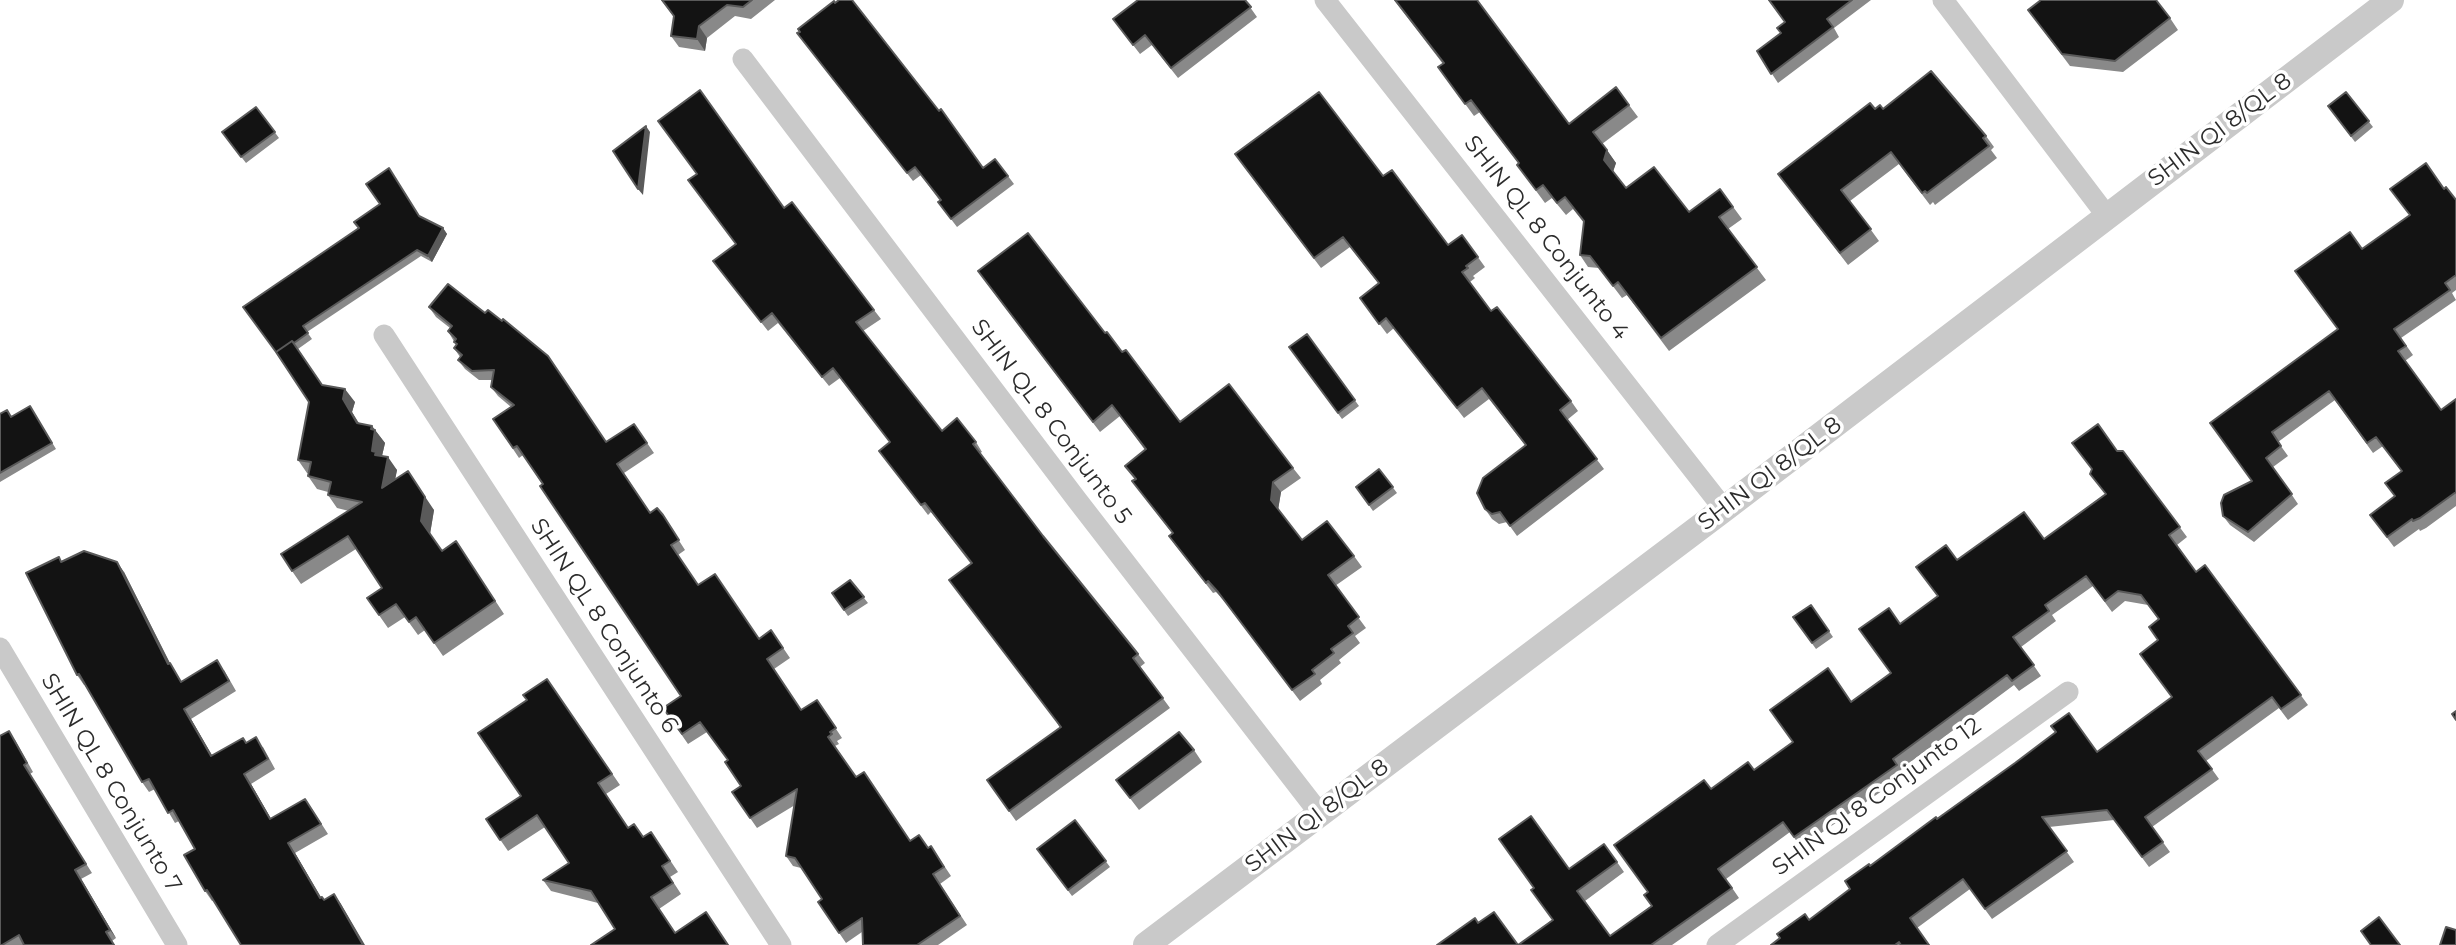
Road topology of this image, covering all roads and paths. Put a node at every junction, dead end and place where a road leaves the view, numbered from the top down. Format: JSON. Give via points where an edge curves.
{"nodes":[{"id":1,"x":1325,"y":0,"type":"edge"},
{"id":2,"x":1943,"y":0,"type":"edge"},
{"id":3,"x":2391,"y":0,"type":"edge"},
{"id":4,"x":743,"y":59,"type":"dead end"},
{"id":5,"x":2107,"y":216,"type":"junction"},
{"id":6,"x":384,"y":335,"type":"dead end"},
{"id":7,"x":1724,"y":509,"type":"junction"},
{"id":8,"x":0,"y":648,"type":"edge"},
{"id":9,"x":2068,"y":692,"type":"dead end"},
{"id":10,"x":1320,"y":814,"type":"junction"},
{"id":11,"x":177,"y":945,"type":"edge"},
{"id":12,"x":780,"y":945,"type":"edge"},
{"id":13,"x":1146,"y":945,"type":"edge"},
{"id":14,"x":1717,"y":945,"type":"edge"}],
"edges":[{"from":1,"to":7,"type":"street","name":"SHIN QL 8 Conjunto 4"},
{"from":2,"to":5,"type":"street"},
{"from":3,"to":5,"type":"street","name":"SHIN QI 8/QL 8"},
{"from":4,"to":10,"type":"street","name":"SHIN QL 8 Conjunto 5"},
{"from":5,"to":7,"type":"street","name":"SHIN QI 8/QL 8"},
{"from":6,"to":12,"type":"street","name":"SHIN QL 8 Conjunto 6"},
{"from":7,"to":10,"type":"street","name":"SHIN QI 8/QL 8"},
{"from":8,"to":11,"type":"street","name":"SHIN QL 8 Conjunto 7"},
{"from":9,"to":14,"type":"street","name":"SHIN QI 8 Conjunto 12"},
{"from":10,"to":13,"type":"street","name":"SHIN QI 8/QL 8"}]}
